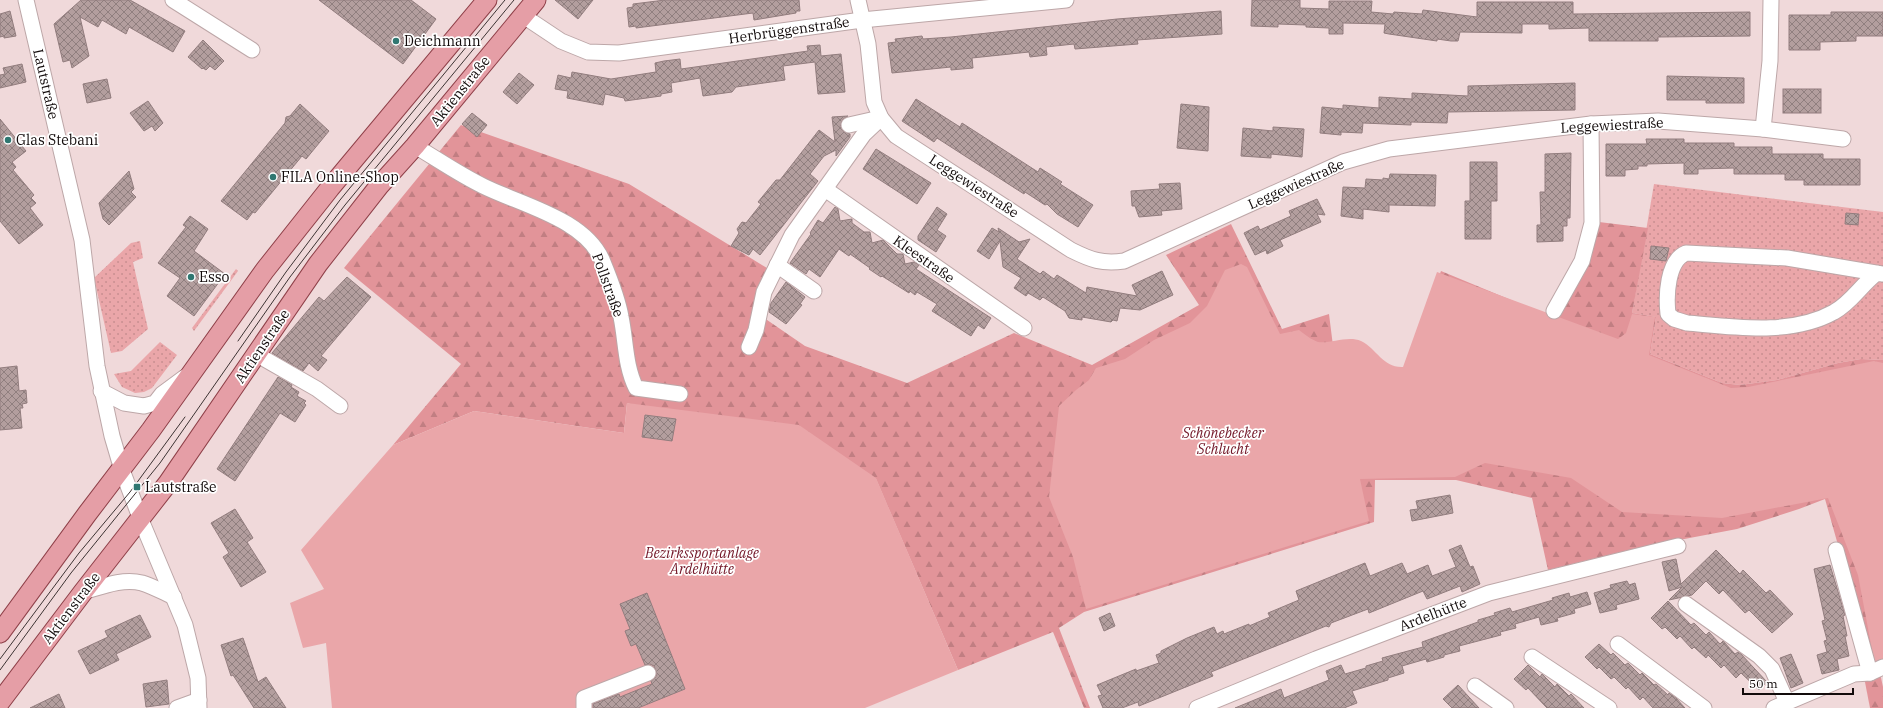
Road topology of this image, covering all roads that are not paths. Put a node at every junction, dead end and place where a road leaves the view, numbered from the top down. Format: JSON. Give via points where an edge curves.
{"nodes":[{"id":1,"x":26,"y":0,"type":"edge"},
{"id":2,"x":173,"y":0,"type":"edge"},
{"id":3,"x":487,"y":0,"type":"edge"},
{"id":4,"x":536,"y":0,"type":"edge"},
{"id":5,"x":858,"y":0,"type":"edge"},
{"id":6,"x":1066,"y":0,"type":"edge"},
{"id":7,"x":1771,"y":0,"type":"edge"},
{"id":8,"x":522,"y":15,"type":"junction"},
{"id":9,"x":862,"y":20,"type":"junction"},
{"id":10,"x":252,"y":50,"type":"dead end"},
{"id":11,"x":881,"y":118,"type":"junction"},
{"id":12,"x":1591,"y":124,"type":"junction"},
{"id":13,"x":849,"y":125,"type":"dead end"},
{"id":14,"x":1763,"y":129,"type":"junction"},
{"id":15,"x":1843,"y":138,"type":"dead end"},
{"id":16,"x":415,"y":146,"type":"junction"},
{"id":17,"x":825,"y":189,"type":"junction"},
{"id":18,"x":777,"y":264,"type":"junction"},
{"id":19,"x":1880,"y":274,"type":"edge"},
{"id":20,"x":814,"y":291,"type":"dead end"},
{"id":21,"x":1554,"y":311,"type":"dead end"},
{"id":22,"x":1024,"y":328,"type":"dead end"},
{"id":23,"x":749,"y":347,"type":"dead end"},
{"id":24,"x":256,"y":354,"type":"junction"},
{"id":25,"x":190,"y":373,"type":"junction"},
{"id":26,"x":101,"y":391,"type":"junction"},
{"id":27,"x":680,"y":394,"type":"dead end"},
{"id":28,"x":340,"y":406,"type":"dead end"},
{"id":29,"x":122,"y":470,"type":"junction"},
{"id":30,"x":141,"y":520,"type":"junction"},
{"id":31,"x":1678,"y":546,"type":"dead end"},
{"id":32,"x":1836,"y":550,"type":"dead end"},
{"id":33,"x":83,"y":592,"type":"junction"},
{"id":34,"x":174,"y":597,"type":"junction"},
{"id":35,"x":1686,"y":604,"type":"dead end"},
{"id":36,"x":0,"y":633,"type":"edge"},
{"id":37,"x":1618,"y":644,"type":"dead end"},
{"id":38,"x":1532,"y":657,"type":"dead end"},
{"id":39,"x":1876,"y":670,"type":"edge"},
{"id":40,"x":648,"y":673,"type":"dead end"},
{"id":41,"x":1475,"y":686,"type":"dead end"},
{"id":42,"x":0,"y":702,"type":"edge"},
{"id":43,"x":199,"y":704,"type":"edge"},
{"id":44,"x":1780,"y":705,"type":"edge"},
{"id":45,"x":177,"y":708,"type":"edge"},
{"id":46,"x":584,"y":708,"type":"edge"},
{"id":47,"x":1197,"y":708,"type":"edge"},
{"id":48,"x":1506,"y":708,"type":"edge"},
{"id":49,"x":1609,"y":708,"type":"edge"},
{"id":50,"x":1704,"y":708,"type":"edge"}],
"edges":[{"from":1,"to":26,"type":"street","name":"Lautstraße","via":[[82,240]]},
{"from":2,"to":10,"type":"street"},
{"from":3,"to":25,"type":"main road","via":[[330,188],[265,270]]},
{"from":4,"to":8,"type":"main road","name":"Aktienstraße"},
{"from":5,"to":9,"type":"street"},
{"from":6,"to":9,"type":"street","name":"Herbrüggenstraße"},
{"from":7,"to":14,"type":"street","via":[[1770,61]]},
{"from":8,"to":9,"type":"street","name":"Herbrüggenstraße","via":[[560,41],[588,52],[619,53]]},
{"from":8,"to":16,"type":"main road","name":"Aktienstraße"},
{"from":9,"to":11,"type":"street","via":[[868,44],[874,102]]},
{"from":11,"to":12,"type":"street","name":"Leggewiestraße","via":[[896,136],[1071,250],[1090,259],[1108,263],[1124,261],[1343,162],[1389,149]]},
{"from":11,"to":13,"type":"street"},
{"from":11,"to":17,"type":"street","via":[[864,134]]},
{"from":12,"to":14,"type":"street","name":"Leggewiestraße","via":[[1658,121]]},
{"from":12,"to":21,"type":"street","via":[[1592,223],[1582,261]]},
{"from":14,"to":15,"type":"street","name":"Leggewiestraße"},
{"from":16,"to":24,"type":"main road","name":"Aktienstraße","via":[[379,186],[318,264]]},
{"from":16,"to":27,"type":"street","name":"Pollstraße","via":[[482,186],[550,215],[587,238],[603,261],[621,316],[630,376],[636,388]]},
{"from":17,"to":18,"type":"street","via":[[792,235]]},
{"from":17,"to":22,"type":"street","name":"Kleestraße"},
{"from":18,"to":20,"type":"street"},
{"from":18,"to":23,"type":"street","via":[[764,292],[756,330]]},
{"from":19,"to":19,"type":"street","via":[[1787,258],[1686,253],[1679,256],[1675,262],[1667,305],[1668,314],[1687,323],[1773,327],[1795,325],[1817,320],[1835,312],[1866,283]]},
{"from":24,"to":28,"type":"street","via":[[317,389]]},
{"from":24,"to":30,"type":"main road","name":"Aktienstraße"},
{"from":25,"to":26,"type":"street","via":[[155,402],[144,406],[124,403]]},
{"from":25,"to":29,"type":"main road"},
{"from":26,"to":29,"type":"street","name":"Lautstraße"},
{"from":29,"to":30,"type":"street","name":"Lautstraße"},
{"from":29,"to":36,"type":"main road"},
{"from":30,"to":33,"type":"main road","name":"Aktienstraße"},
{"from":30,"to":34,"type":"street","name":"Lautstraße"},
{"from":31,"to":47,"type":"street","name":"Ardelhütte","via":[[1489,593]]},
{"from":32,"to":39,"type":"street"},
{"from":33,"to":34,"type":"street","via":[[130,582],[142,583]]},
{"from":33,"to":42,"type":"main road","name":"Aktienstraße"},
{"from":34,"to":43,"type":"street","name":"Lautstraße","via":[[188,637],[198,678]]},
{"from":35,"to":44,"type":"street","via":[[1759,656],[1772,669]]},
{"from":37,"to":50,"type":"street"},
{"from":38,"to":49,"type":"street"},
{"from":39,"to":44,"type":"street","via":[[1854,674]]},
{"from":40,"to":46,"type":"street","via":[[584,698]]},
{"from":41,"to":48,"type":"street"},
{"from":43,"to":45,"type":"street"}]}
